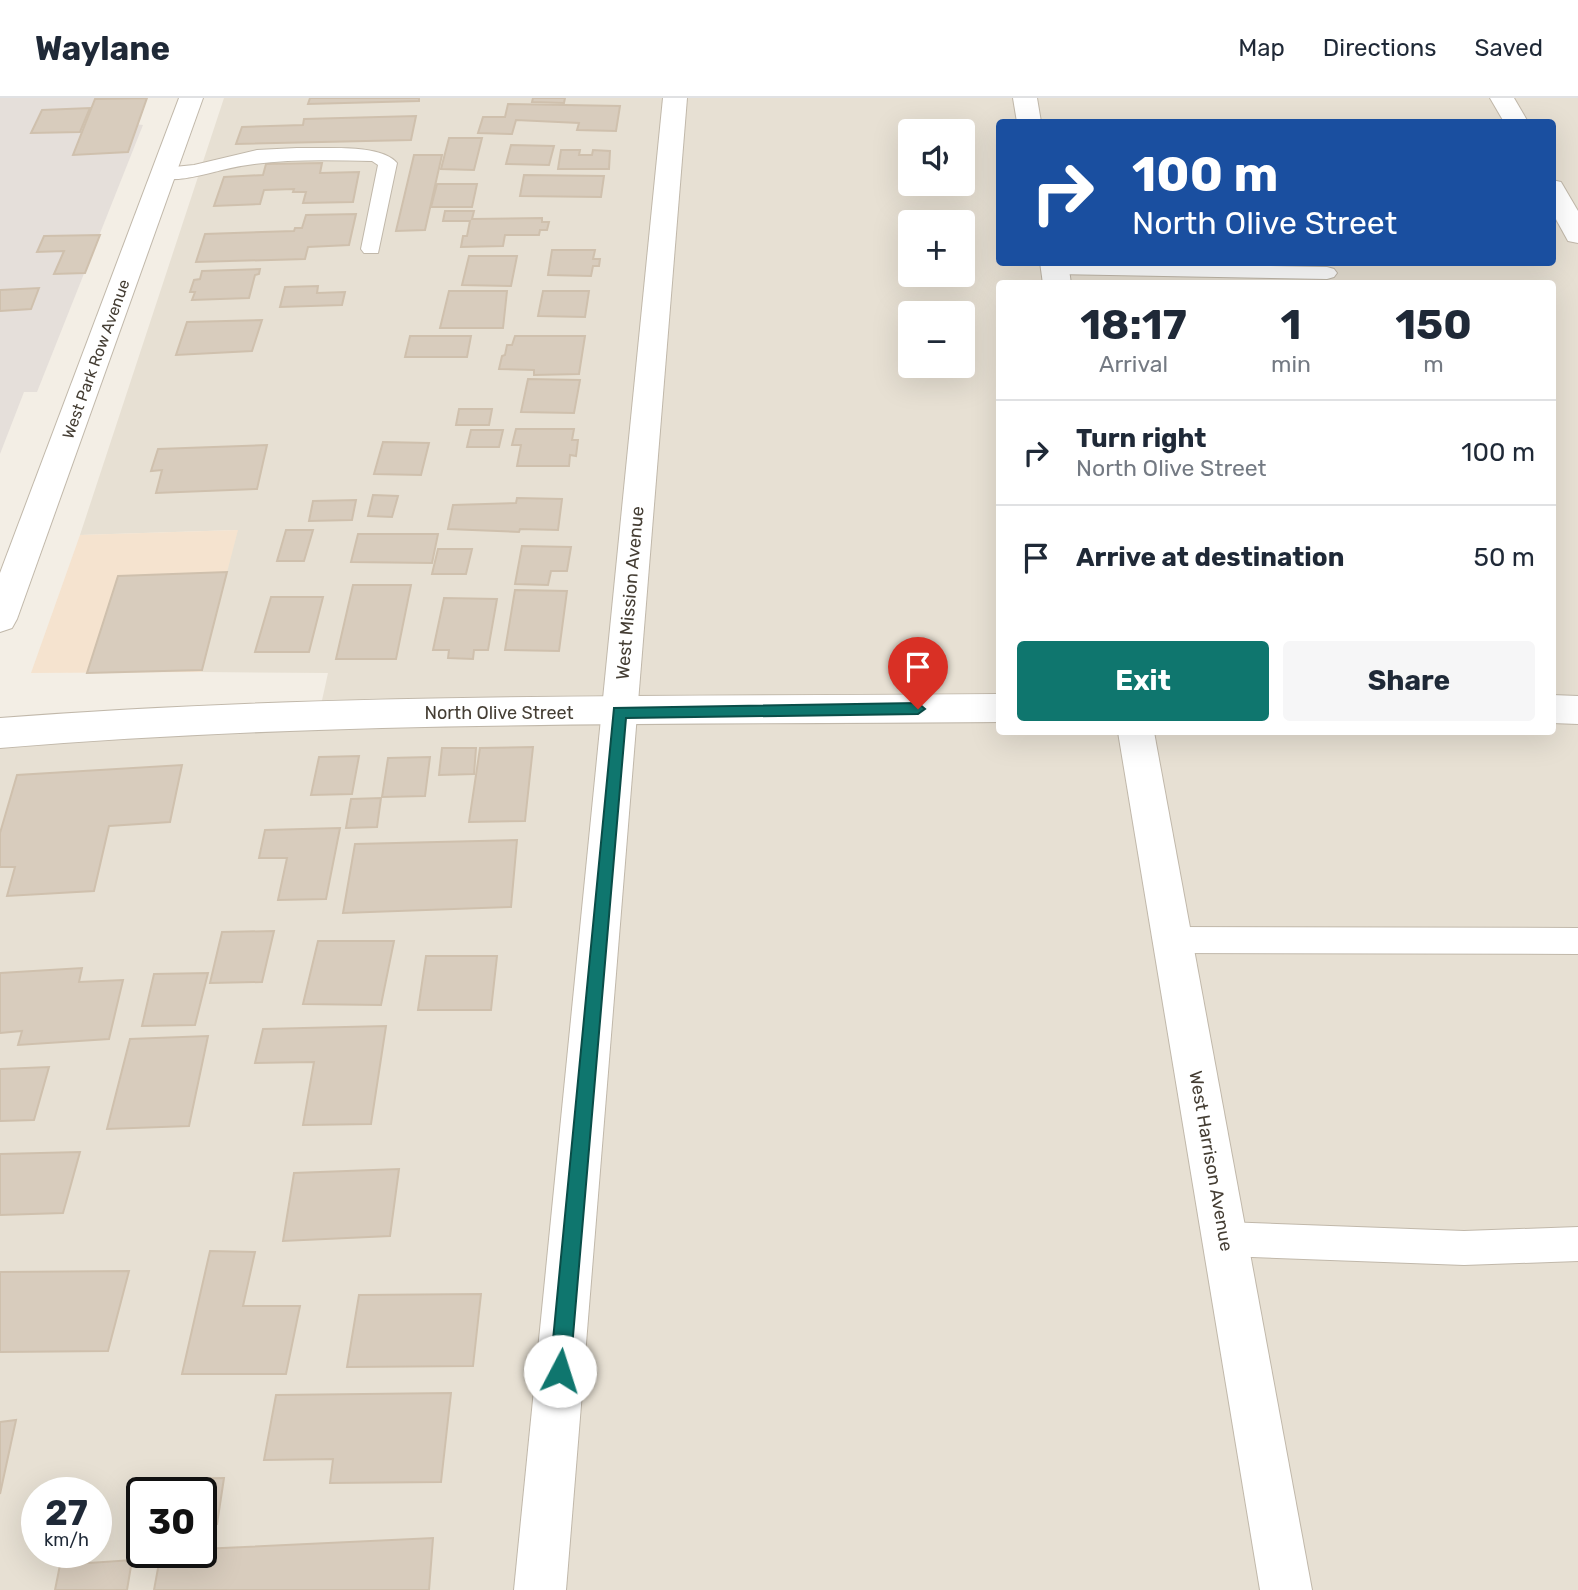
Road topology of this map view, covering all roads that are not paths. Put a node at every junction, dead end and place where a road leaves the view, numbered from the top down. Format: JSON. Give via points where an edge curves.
{"nodes":[{"id":1,"x":191,"y":98,"type":"edge"},
{"id":2,"x":675,"y":98,"type":"edge"},
{"id":3,"x":1024,"y":98,"type":"edge"},
{"id":4,"x":1502,"y":98,"type":"edge"},
{"id":5,"x":1028,"y":119,"type":"edge"},
{"id":6,"x":1514,"y":119,"type":"edge"},
{"id":7,"x":164,"y":174,"type":"junction"},
{"id":8,"x":1556,"y":195,"type":"edge"},
{"id":9,"x":1578,"y":235,"type":"edge"},
{"id":10,"x":371,"y":249,"type":"dead end"},
{"id":11,"x":1055,"y":271,"type":"edge"},
{"id":12,"x":1327,"y":274,"type":"dead end"},
{"id":13,"x":0,"y":619,"type":"edge"},
{"id":14,"x":996,"y":708,"type":"edge"},
{"id":15,"x":1556,"y":709,"type":"edge"},
{"id":16,"x":1578,"y":710,"type":"edge"},
{"id":17,"x":620,"y":713,"type":"junction"},
{"id":18,"x":0,"y":733,"type":"edge"},
{"id":19,"x":1137,"y":735,"type":"edge"},
{"id":20,"x":1172,"y":940,"type":"junction"},
{"id":21,"x":1578,"y":940,"type":"edge"},
{"id":22,"x":1225,"y":1239,"type":"junction"},
{"id":23,"x":1578,"y":1244,"type":"edge"},
{"id":24,"x":540,"y":1590,"type":"edge"},
{"id":25,"x":1286,"y":1590,"type":"edge"}],
"edges":[{"from":1,"to":7,"type":"street","name":"West Park Row Avenue"},
{"from":2,"to":17,"type":"street","name":"West Mission Avenue"},
{"from":3,"to":5,"type":"street"},
{"from":4,"to":6,"type":"street"},
{"from":7,"to":10,"type":"lane","via":[[257,156],[376,156],[388,163]]},
{"from":7,"to":13,"type":"street","name":"West Park Row Avenue"},
{"from":8,"to":9,"type":"street"},
{"from":11,"to":12,"type":"lane"},
{"from":14,"to":17,"type":"street","name":"North Olive Street"},
{"from":15,"to":16,"type":"street"},
{"from":17,"to":18,"type":"street","name":"North Olive Street","via":[[319,714]]},
{"from":17,"to":24,"type":"street","name":"West Mission Avenue"},
{"from":19,"to":20,"type":"street","name":"West Harrison Avenue"},
{"from":20,"to":21,"type":"lane"},
{"from":20,"to":22,"type":"street","name":"West Harrison Avenue"},
{"from":22,"to":23,"type":"lane","via":[[1464,1248]]},
{"from":22,"to":25,"type":"street","name":"West Harrison Avenue"}]}
